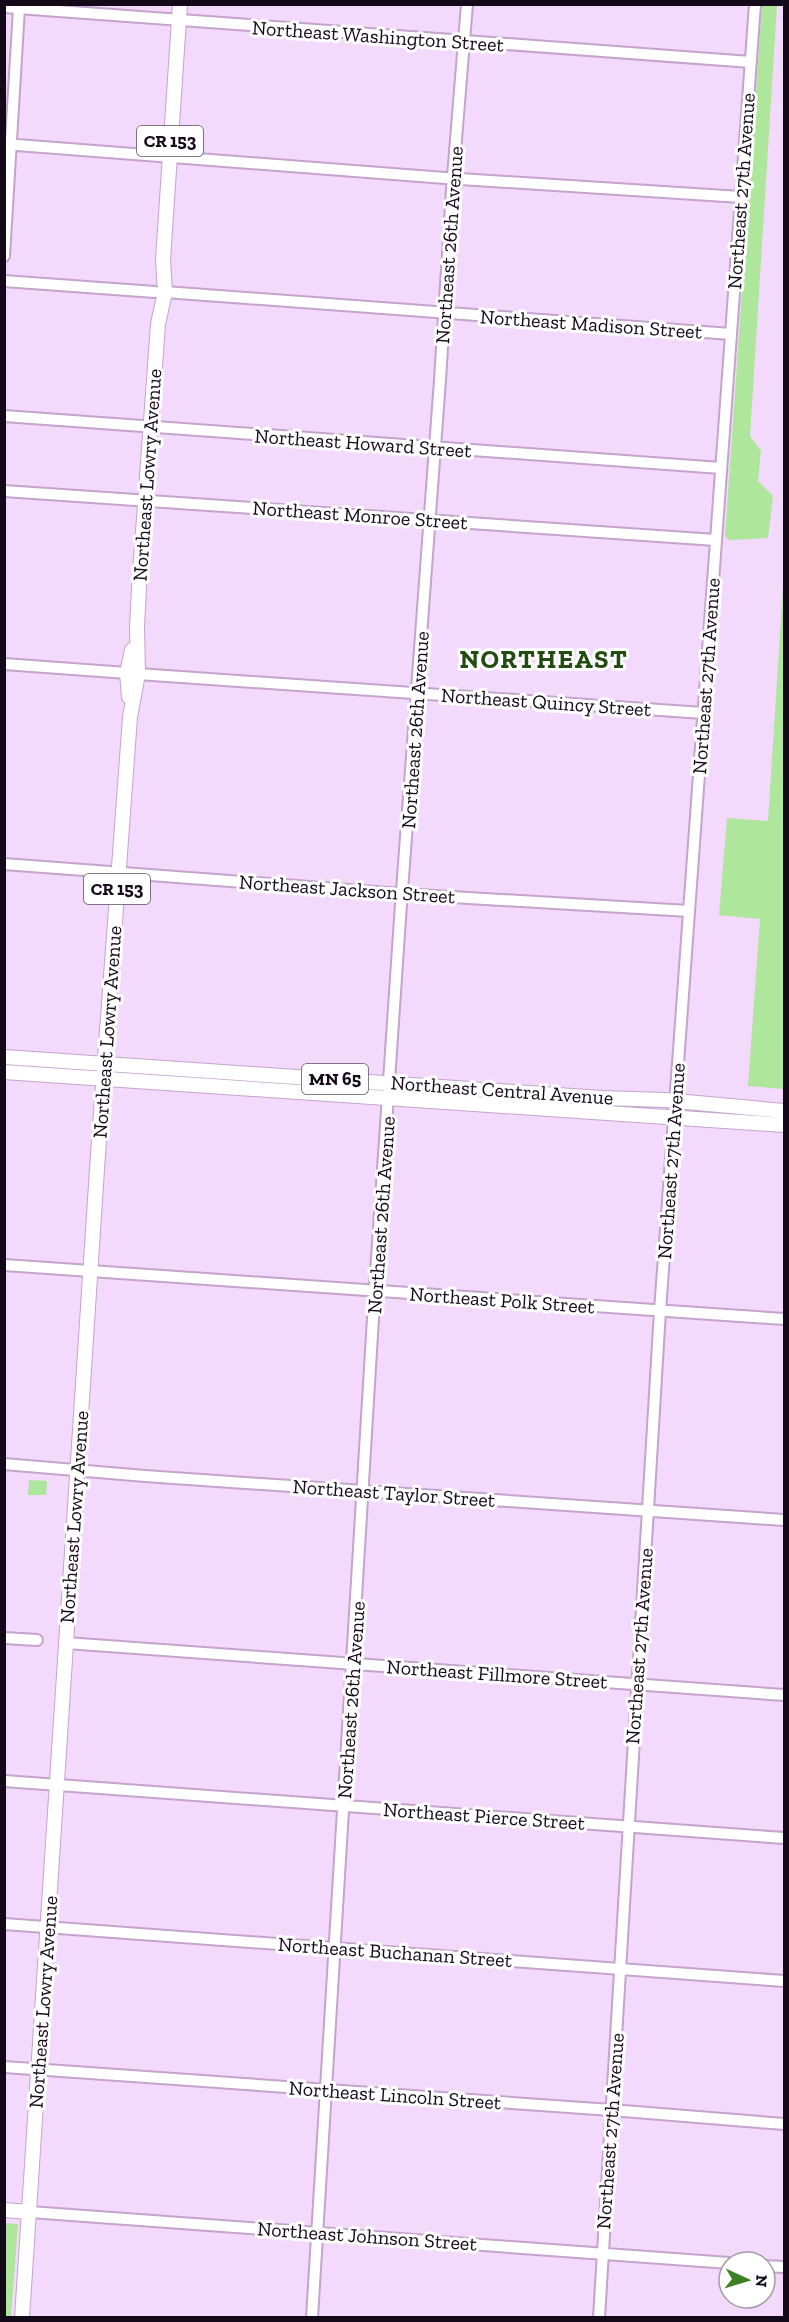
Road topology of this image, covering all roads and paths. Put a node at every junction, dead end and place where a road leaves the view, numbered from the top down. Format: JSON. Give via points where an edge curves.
{"nodes":[{"id":1,"x":180,"y":4,"type":"edge"},
{"id":2,"x":467,"y":4,"type":"edge"},
{"id":3,"x":755,"y":4,"type":"edge"},
{"id":4,"x":4,"y":8,"type":"edge"},
{"id":5,"x":19,"y":8,"type":"junction"},
{"id":6,"x":179,"y":21,"type":"junction"},
{"id":7,"x":463,"y":42,"type":"junction"},
{"id":8,"x":751,"y":62,"type":"junction"},
{"id":9,"x":8,"y":145,"type":"edge"},
{"id":10,"x":169,"y":158,"type":"junction"},
{"id":11,"x":453,"y":178,"type":"junction"},
{"id":12,"x":741,"y":198,"type":"junction"},
{"id":13,"x":4,"y":256,"type":"edge"},
{"id":14,"x":4,"y":281,"type":"edge"},
{"id":15,"x":160,"y":292,"type":"junction"},
{"id":16,"x":445,"y":313,"type":"junction"},
{"id":17,"x":731,"y":334,"type":"junction"},
{"id":18,"x":4,"y":416,"type":"edge"},
{"id":19,"x":150,"y":428,"type":"junction"},
{"id":20,"x":435,"y":448,"type":"junction"},
{"id":21,"x":721,"y":468,"type":"junction"},
{"id":22,"x":4,"y":491,"type":"edge"},
{"id":23,"x":145,"y":501,"type":"junction"},
{"id":24,"x":430,"y":519,"type":"junction"},
{"id":25,"x":716,"y":540,"type":"junction"},
{"id":26,"x":4,"y":664,"type":"edge"},
{"id":27,"x":133,"y":674,"type":"junction"},
{"id":28,"x":417,"y":693,"type":"junction"},
{"id":29,"x":703,"y":713,"type":"junction"},
{"id":30,"x":4,"y":864,"type":"edge"},
{"id":31,"x":118,"y":872,"type":"junction"},
{"id":32,"x":402,"y":894,"type":"junction"},
{"id":33,"x":689,"y":911,"type":"junction"},
{"id":34,"x":4,"y":1056,"type":"edge"},
{"id":35,"x":105,"y":1062,"type":"junction"},
{"id":36,"x":4,"y":1072,"type":"edge"},
{"id":37,"x":104,"y":1079,"type":"junction"},
{"id":38,"x":390,"y":1083,"type":"junction"},
{"id":39,"x":389,"y":1098,"type":"junction"},
{"id":40,"x":675,"y":1101,"type":"junction"},
{"id":41,"x":784,"y":1111,"type":"edge"},
{"id":42,"x":673,"y":1118,"type":"junction"},
{"id":43,"x":784,"y":1125,"type":"edge"},
{"id":44,"x":4,"y":1264,"type":"edge"},
{"id":45,"x":90,"y":1271,"type":"junction"},
{"id":46,"x":375,"y":1291,"type":"junction"},
{"id":47,"x":660,"y":1311,"type":"junction"},
{"id":48,"x":784,"y":1319,"type":"edge"},
{"id":49,"x":4,"y":1464,"type":"edge"},
{"id":50,"x":77,"y":1470,"type":"junction"},
{"id":51,"x":362,"y":1491,"type":"junction"},
{"id":52,"x":648,"y":1511,"type":"junction"},
{"id":53,"x":784,"y":1520,"type":"edge"},
{"id":54,"x":4,"y":1638,"type":"edge"},
{"id":55,"x":37,"y":1640,"type":"dead end"},
{"id":56,"x":66,"y":1643,"type":"junction"},
{"id":57,"x":353,"y":1663,"type":"junction"},
{"id":58,"x":637,"y":1684,"type":"junction"},
{"id":59,"x":784,"y":1695,"type":"edge"},
{"id":60,"x":4,"y":1781,"type":"edge"},
{"id":61,"x":56,"y":1785,"type":"junction"},
{"id":62,"x":344,"y":1806,"type":"junction"},
{"id":63,"x":628,"y":1826,"type":"junction"},
{"id":64,"x":784,"y":1838,"type":"edge"},
{"id":65,"x":4,"y":1924,"type":"edge"},
{"id":66,"x":48,"y":1927,"type":"junction"},
{"id":67,"x":335,"y":1948,"type":"junction"},
{"id":68,"x":620,"y":1969,"type":"junction"},
{"id":69,"x":784,"y":1981,"type":"edge"},
{"id":70,"x":4,"y":2067,"type":"edge"},
{"id":71,"x":39,"y":2069,"type":"junction"},
{"id":72,"x":326,"y":2091,"type":"junction"},
{"id":73,"x":611,"y":2110,"type":"junction"},
{"id":74,"x":784,"y":2124,"type":"edge"},
{"id":75,"x":4,"y":2210,"type":"edge"},
{"id":76,"x":30,"y":2212,"type":"junction"},
{"id":77,"x":317,"y":2232,"type":"junction"},
{"id":78,"x":603,"y":2253,"type":"junction"},
{"id":79,"x":717,"y":2262,"type":"edge"},
{"id":80,"x":22,"y":2318,"type":"edge"},
{"id":81,"x":312,"y":2318,"type":"edge"},
{"id":82,"x":599,"y":2318,"type":"edge"}],
"edges":[{"from":1,"to":6,"type":"main road","name":"Northeast Lowry Avenue","number":"CR 153"},
{"from":2,"to":7,"type":"street","name":"Northeast 26th Avenue"},
{"from":3,"to":8,"type":"street","name":"Northeast 27th Avenue"},
{"from":4,"to":5,"type":"street","name":"Northeast Washington Street"},
{"from":5,"to":6,"type":"street","name":"Northeast Washington Street"},
{"from":5,"to":9,"type":"street"},
{"from":6,"to":7,"type":"street","name":"Northeast Washington Street"},
{"from":6,"to":10,"type":"main road","name":"Northeast Lowry Avenue","number":"CR 153"},
{"from":7,"to":8,"type":"street","name":"Northeast Washington Street"},
{"from":7,"to":11,"type":"street","name":"Northeast 26th Avenue"},
{"from":8,"to":12,"type":"street","name":"Northeast 27th Avenue"},
{"from":9,"to":10,"type":"street"},
{"from":9,"to":13,"type":"street"},
{"from":10,"to":11,"type":"street"},
{"from":10,"to":15,"type":"main road","name":"Northeast Lowry Avenue","number":"CR 153"},
{"from":11,"to":12,"type":"street"},
{"from":11,"to":16,"type":"street","name":"Northeast 26th Avenue"},
{"from":12,"to":17,"type":"street","name":"Northeast 27th Avenue"},
{"from":14,"to":15,"type":"street","name":"Northeast Madison Street"},
{"from":15,"to":16,"type":"street","name":"Northeast Madison Street"},
{"from":15,"to":19,"type":"main road","name":"Northeast Lowry Avenue","number":"CR 153"},
{"from":16,"to":17,"type":"street","name":"Northeast Madison Street"},
{"from":16,"to":20,"type":"street","name":"Northeast 26th Avenue"},
{"from":17,"to":21,"type":"street","name":"Northeast 27th Avenue"},
{"from":18,"to":19,"type":"street","name":"Northeast Howard Street"},
{"from":19,"to":20,"type":"street","name":"Northeast Howard Street"},
{"from":19,"to":23,"type":"main road","name":"Northeast Lowry Avenue","number":"CR 153"},
{"from":20,"to":21,"type":"street","name":"Northeast Howard Street"},
{"from":20,"to":24,"type":"street","name":"Northeast 26th Avenue"},
{"from":21,"to":25,"type":"street","name":"Northeast 27th Avenue"},
{"from":22,"to":23,"type":"street","name":"Northeast Monroe Street"},
{"from":23,"to":24,"type":"street","name":"Northeast Monroe Street"},
{"from":23,"to":27,"type":"main road","name":"Northeast Lowry Avenue","number":"CR 153"},
{"from":24,"to":25,"type":"street","name":"Northeast Monroe Street"},
{"from":24,"to":28,"type":"street","name":"Northeast 26th Avenue"},
{"from":25,"to":29,"type":"street","name":"Northeast 27th Avenue"},
{"from":26,"to":27,"type":"street","name":"Northeast Quincy Street"},
{"from":27,"to":28,"type":"street","name":"Northeast Quincy Street"},
{"from":27,"to":31,"type":"main road","name":"Northeast Lowry Avenue","number":"CR 153"},
{"from":28,"to":29,"type":"street","name":"Northeast Quincy Street"},
{"from":28,"to":32,"type":"street","name":"Northeast 26th Avenue"},
{"from":29,"to":33,"type":"street","name":"Northeast 27th Avenue"},
{"from":30,"to":31,"type":"street","name":"Northeast Jackson Street"},
{"from":31,"to":32,"type":"street","name":"Northeast Jackson Street"},
{"from":31,"to":35,"type":"main road","name":"Northeast Lowry Avenue","number":"CR 153"},
{"from":32,"to":33,"type":"street","name":"Northeast Jackson Street"},
{"from":32,"to":38,"type":"street","name":"Northeast 26th Avenue"},
{"from":33,"to":40,"type":"street","name":"Northeast 27th Avenue"},
{"from":34,"to":35,"type":"main road","name":"Northeast Central Avenue","number":"MN 65"},
{"from":35,"to":37,"type":"main road","name":"Northeast Lowry Avenue","number":"CR 153"},
{"from":35,"to":38,"type":"main road","name":"Northeast Central Avenue","number":"MN 65"},
{"from":36,"to":37,"type":"main road","name":"Northeast Central Avenue","number":"MN 65"},
{"from":37,"to":39,"type":"main road","name":"Northeast Central Avenue","number":"MN 65"},
{"from":37,"to":45,"type":"main road","name":"Northeast Lowry Avenue","number":"CR 153"},
{"from":38,"to":39,"type":"street","name":"Northeast 26th Avenue"},
{"from":38,"to":40,"type":"main road","name":"Northeast Central Avenue","number":"MN 65"},
{"from":39,"to":42,"type":"main road","name":"Northeast Central Avenue","number":"MN 65"},
{"from":39,"to":46,"type":"street","name":"Northeast 26th Avenue"},
{"from":40,"to":41,"type":"main road","name":"Northeast Central Avenue","number":"MN 65"},
{"from":40,"to":42,"type":"street","name":"Northeast 27th Avenue"},
{"from":42,"to":43,"type":"main road","name":"Northeast Central Avenue","number":"MN 65"},
{"from":42,"to":47,"type":"street","name":"Northeast 27th Avenue"},
{"from":44,"to":45,"type":"street","name":"Northeast Polk Street"},
{"from":45,"to":46,"type":"street","name":"Northeast Polk Street"},
{"from":45,"to":50,"type":"main road","name":"Northeast Lowry Avenue","number":"CR 153"},
{"from":46,"to":47,"type":"street","name":"Northeast Polk Street"},
{"from":46,"to":51,"type":"street","name":"Northeast 26th Avenue"},
{"from":47,"to":48,"type":"street","name":"Northeast Polk Street"},
{"from":47,"to":52,"type":"street","name":"Northeast 27th Avenue"},
{"from":49,"to":50,"type":"street","name":"Northeast Taylor Street"},
{"from":50,"to":51,"type":"street","name":"Northeast Taylor Street"},
{"from":50,"to":56,"type":"main road","name":"Northeast Lowry Avenue","number":"CR 153"},
{"from":51,"to":52,"type":"street","name":"Northeast Taylor Street"},
{"from":51,"to":57,"type":"street","name":"Northeast 26th Avenue"},
{"from":52,"to":53,"type":"street","name":"Northeast Taylor Street"},
{"from":52,"to":58,"type":"street","name":"Northeast 27th Avenue"},
{"from":54,"to":55,"type":"street"},
{"from":56,"to":57,"type":"street","name":"Northeast Fillmore Street"},
{"from":56,"to":61,"type":"main road","name":"Northeast Lowry Avenue","number":"CR 153"},
{"from":57,"to":58,"type":"street","name":"Northeast Fillmore Street"},
{"from":57,"to":62,"type":"street","name":"Northeast 26th Avenue"},
{"from":58,"to":59,"type":"street","name":"Northeast Fillmore Street"},
{"from":58,"to":63,"type":"street","name":"Northeast 27th Avenue"},
{"from":60,"to":61,"type":"street","name":"Northeast Pierce Street"},
{"from":61,"to":62,"type":"street","name":"Northeast Pierce Street"},
{"from":61,"to":66,"type":"main road","name":"Northeast Lowry Avenue","number":"CR 153"},
{"from":62,"to":63,"type":"street","name":"Northeast Pierce Street"},
{"from":62,"to":67,"type":"street","name":"Northeast 26th Avenue"},
{"from":63,"to":64,"type":"street","name":"Northeast Pierce Street"},
{"from":63,"to":68,"type":"street","name":"Northeast 27th Avenue"},
{"from":65,"to":66,"type":"street","name":"Northeast Buchanan Street"},
{"from":66,"to":67,"type":"street","name":"Northeast Buchanan Street"},
{"from":66,"to":71,"type":"main road","name":"Northeast Lowry Avenue","number":"CR 153"},
{"from":67,"to":68,"type":"street","name":"Northeast Buchanan Street"},
{"from":67,"to":72,"type":"street","name":"Northeast 26th Avenue"},
{"from":68,"to":69,"type":"street","name":"Northeast Buchanan Street"},
{"from":68,"to":73,"type":"street","name":"Northeast 27th Avenue"},
{"from":70,"to":71,"type":"street","name":"Northeast Lincoln Street"},
{"from":71,"to":72,"type":"street","name":"Northeast Lincoln Street"},
{"from":71,"to":76,"type":"main road","name":"Northeast Lowry Avenue","number":"CR 153"},
{"from":72,"to":73,"type":"street","name":"Northeast Lincoln Street"},
{"from":72,"to":77,"type":"street","name":"Northeast 26th Avenue"},
{"from":73,"to":74,"type":"street","name":"Northeast Lincoln Street"},
{"from":73,"to":78,"type":"street","name":"Northeast 27th Avenue"},
{"from":75,"to":76,"type":"main road","name":"Northeast Johnson Street"},
{"from":76,"to":77,"type":"street","name":"Northeast Johnson Street"},
{"from":76,"to":80,"type":"main road","name":"Northeast Lowry Avenue","number":"CR 153"},
{"from":77,"to":78,"type":"street","name":"Northeast Johnson Street"},
{"from":77,"to":81,"type":"street","name":"Northeast 26th Avenue"},
{"from":78,"to":79,"type":"street","name":"Northeast Johnson Street"},
{"from":78,"to":82,"type":"street","name":"Northeast 27th Avenue"}]}
